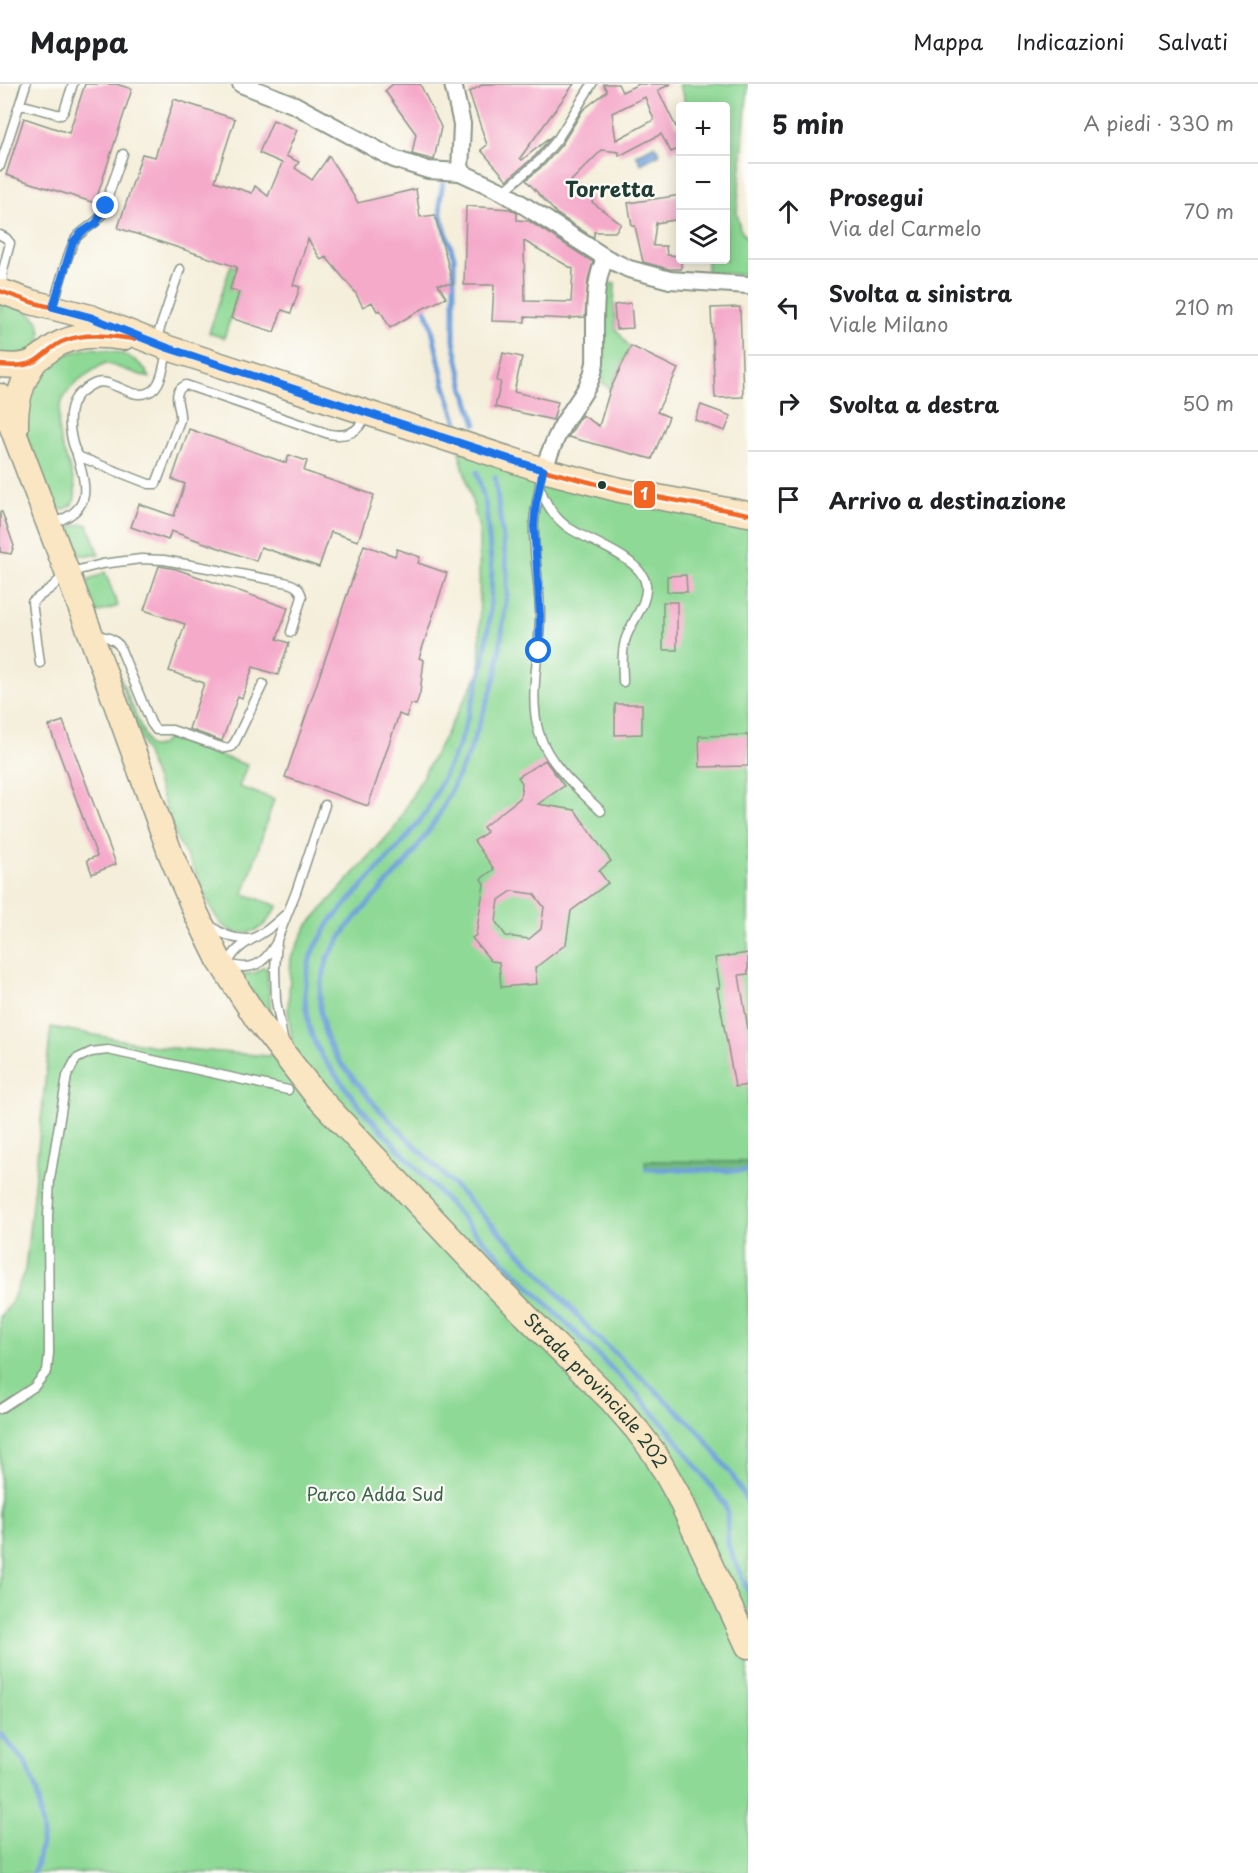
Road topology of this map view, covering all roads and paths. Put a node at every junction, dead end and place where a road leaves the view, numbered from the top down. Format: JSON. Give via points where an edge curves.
{"nodes":[{"id":1,"x":26,"y":84,"type":"edge"},
{"id":2,"x":73,"y":84,"type":"edge"},
{"id":3,"x":241,"y":84,"type":"edge"},
{"id":4,"x":453,"y":84,"type":"edge"},
{"id":5,"x":592,"y":84,"type":"edge"},
{"id":6,"x":18,"y":108,"type":"junction"},
{"id":7,"x":123,"y":154,"type":"dead end"},
{"id":8,"x":0,"y":165,"type":"edge"},
{"id":9,"x":460,"y":172,"type":"junction"},
{"id":10,"x":503,"y":192,"type":"junction"},
{"id":11,"x":0,"y":235,"type":"edge"},
{"id":12,"x":606,"y":258,"type":"junction"},
{"id":13,"x":180,"y":269,"type":"dead end"},
{"id":14,"x":748,"y":285,"type":"edge"},
{"id":15,"x":1,"y":292,"type":"edge"},
{"id":16,"x":42,"y":304,"type":"junction"},
{"id":17,"x":162,"y":346,"type":"junction"},
{"id":18,"x":40,"y":356,"type":"junction"},
{"id":19,"x":0,"y":365,"type":"edge"},
{"id":20,"x":0,"y":396,"type":"edge"},
{"id":21,"x":366,"y":413,"type":"junction"},
{"id":22,"x":19,"y":449,"type":"junction"},
{"id":23,"x":77,"y":454,"type":"junction"},
{"id":24,"x":541,"y":479,"type":"junction"},
{"id":25,"x":748,"y":514,"type":"edge"},
{"id":26,"x":49,"y":524,"type":"junction"},
{"id":27,"x":67,"y":573,"type":"junction"},
{"id":28,"x":291,"y":632,"type":"dead end"},
{"id":29,"x":91,"y":635,"type":"junction"},
{"id":30,"x":40,"y":663,"type":"dead end"},
{"id":31,"x":623,"y":682,"type":"dead end"},
{"id":32,"x":263,"y":684,"type":"dead end"},
{"id":33,"x":325,"y":805,"type":"dead end"},
{"id":34,"x":601,"y":811,"type":"dead end"},
{"id":35,"x":195,"y":910,"type":"junction"},
{"id":36,"x":287,"y":913,"type":"junction"},
{"id":37,"x":250,"y":939,"type":"junction"},
{"id":38,"x":277,"y":940,"type":"junction"},
{"id":39,"x":224,"y":965,"type":"junction"},
{"id":40,"x":290,"y":1062,"type":"junction"},
{"id":41,"x":288,"y":1090,"type":"dead end"},
{"id":42,"x":0,"y":1409,"type":"edge"},
{"id":43,"x":748,"y":1646,"type":"edge"}],
"edges":[{"from":1,"to":6,"type":"lane"},
{"from":2,"to":6,"type":"lane","via":[[61,115],[22,105]]},
{"from":3,"to":9,"type":"street","via":[[295,105],[394,159],[428,170]]},
{"from":4,"to":9,"type":"street","via":[[462,124]]},
{"from":5,"to":10,"type":"lane","via":[[550,149]]},
{"from":6,"to":8,"type":"lane"},
{"from":7,"to":16,"type":"lane","via":[[101,216],[73,242]]},
{"from":9,"to":10,"type":"street"},
{"from":10,"to":12,"type":"street"},
{"from":11,"to":15,"type":"lane","via":[[10,243]]},
{"from":12,"to":14,"type":"street","via":[[670,280]]},
{"from":12,"to":24,"type":"street","via":[[598,279],[593,374],[561,428]]},
{"from":13,"to":17,"type":"lane"},
{"from":15,"to":16,"type":"street"},
{"from":16,"to":17,"type":"street","via":[[90,317]]},
{"from":16,"to":18,"type":"street","via":[[38,306],[50,327],[49,342]]},
{"from":17,"to":18,"type":"street","via":[[113,336],[87,336],[66,340]]},
{"from":17,"to":21,"type":"street"},
{"from":17,"to":23,"type":"lane","via":[[159,381],[150,392],[138,393],[100,382],[77,396],[70,424]]},
{"from":18,"to":19,"type":"street","via":[[21,366]]},
{"from":18,"to":22,"type":"street","via":[[23,382],[17,400]]},
{"from":20,"to":22,"type":"street"},
{"from":21,"to":23,"type":"lane","via":[[356,431],[329,434],[186,385],[176,394],[180,420],[156,484]]},
{"from":21,"to":24,"type":"street"},
{"from":22,"to":26,"type":"street","name":"Strada provinciale 202"},
{"from":23,"to":26,"type":"lane","via":[[85,489],[81,505],[70,516]]},
{"from":24,"to":25,"type":"street"},
{"from":24,"to":31,"type":"lane","via":[[548,507],[565,525],[621,556],[637,568],[645,582],[644,599],[624,644]]},
{"from":24,"to":34,"type":"lane","via":[[534,526],[540,615],[536,719],[544,747],[570,781]]},
{"from":26,"to":27,"type":"street","name":"Strada provinciale 202"},
{"from":27,"to":28,"type":"lane","via":[[153,558],[291,584],[302,597]]},
{"from":27,"to":29,"type":"street","name":"Strada provinciale 202"},
{"from":27,"to":30,"type":"lane","via":[[32,602]]},
{"from":29,"to":32,"type":"lane","via":[[105,636],[119,645],[156,730],[172,730],[231,747]]},
{"from":29,"to":35,"type":"street","name":"Strada provinciale 202"},
{"from":33,"to":36,"type":"lane"},
{"from":35,"to":37,"type":"lane","via":[[225,935]]},
{"from":35,"to":39,"type":"street","name":"Strada provinciale 202"},
{"from":36,"to":37,"type":"lane"},
{"from":36,"to":38,"type":"lane"},
{"from":37,"to":39,"type":"lane"},
{"from":38,"to":39,"type":"lane","via":[[256,965]]},
{"from":38,"to":40,"type":"lane","via":[[278,1014]]},
{"from":39,"to":40,"type":"street","name":"Strada provinciale 202","via":[[256,1019]]},
{"from":40,"to":43,"type":"street","name":"Strada provinciale 202","via":[[388,1173],[637,1430],[679,1497]]},
{"from":41,"to":42,"type":"lane","via":[[108,1050],[76,1059],[67,1076],[50,1179],[46,1371],[34,1387]]}]}
